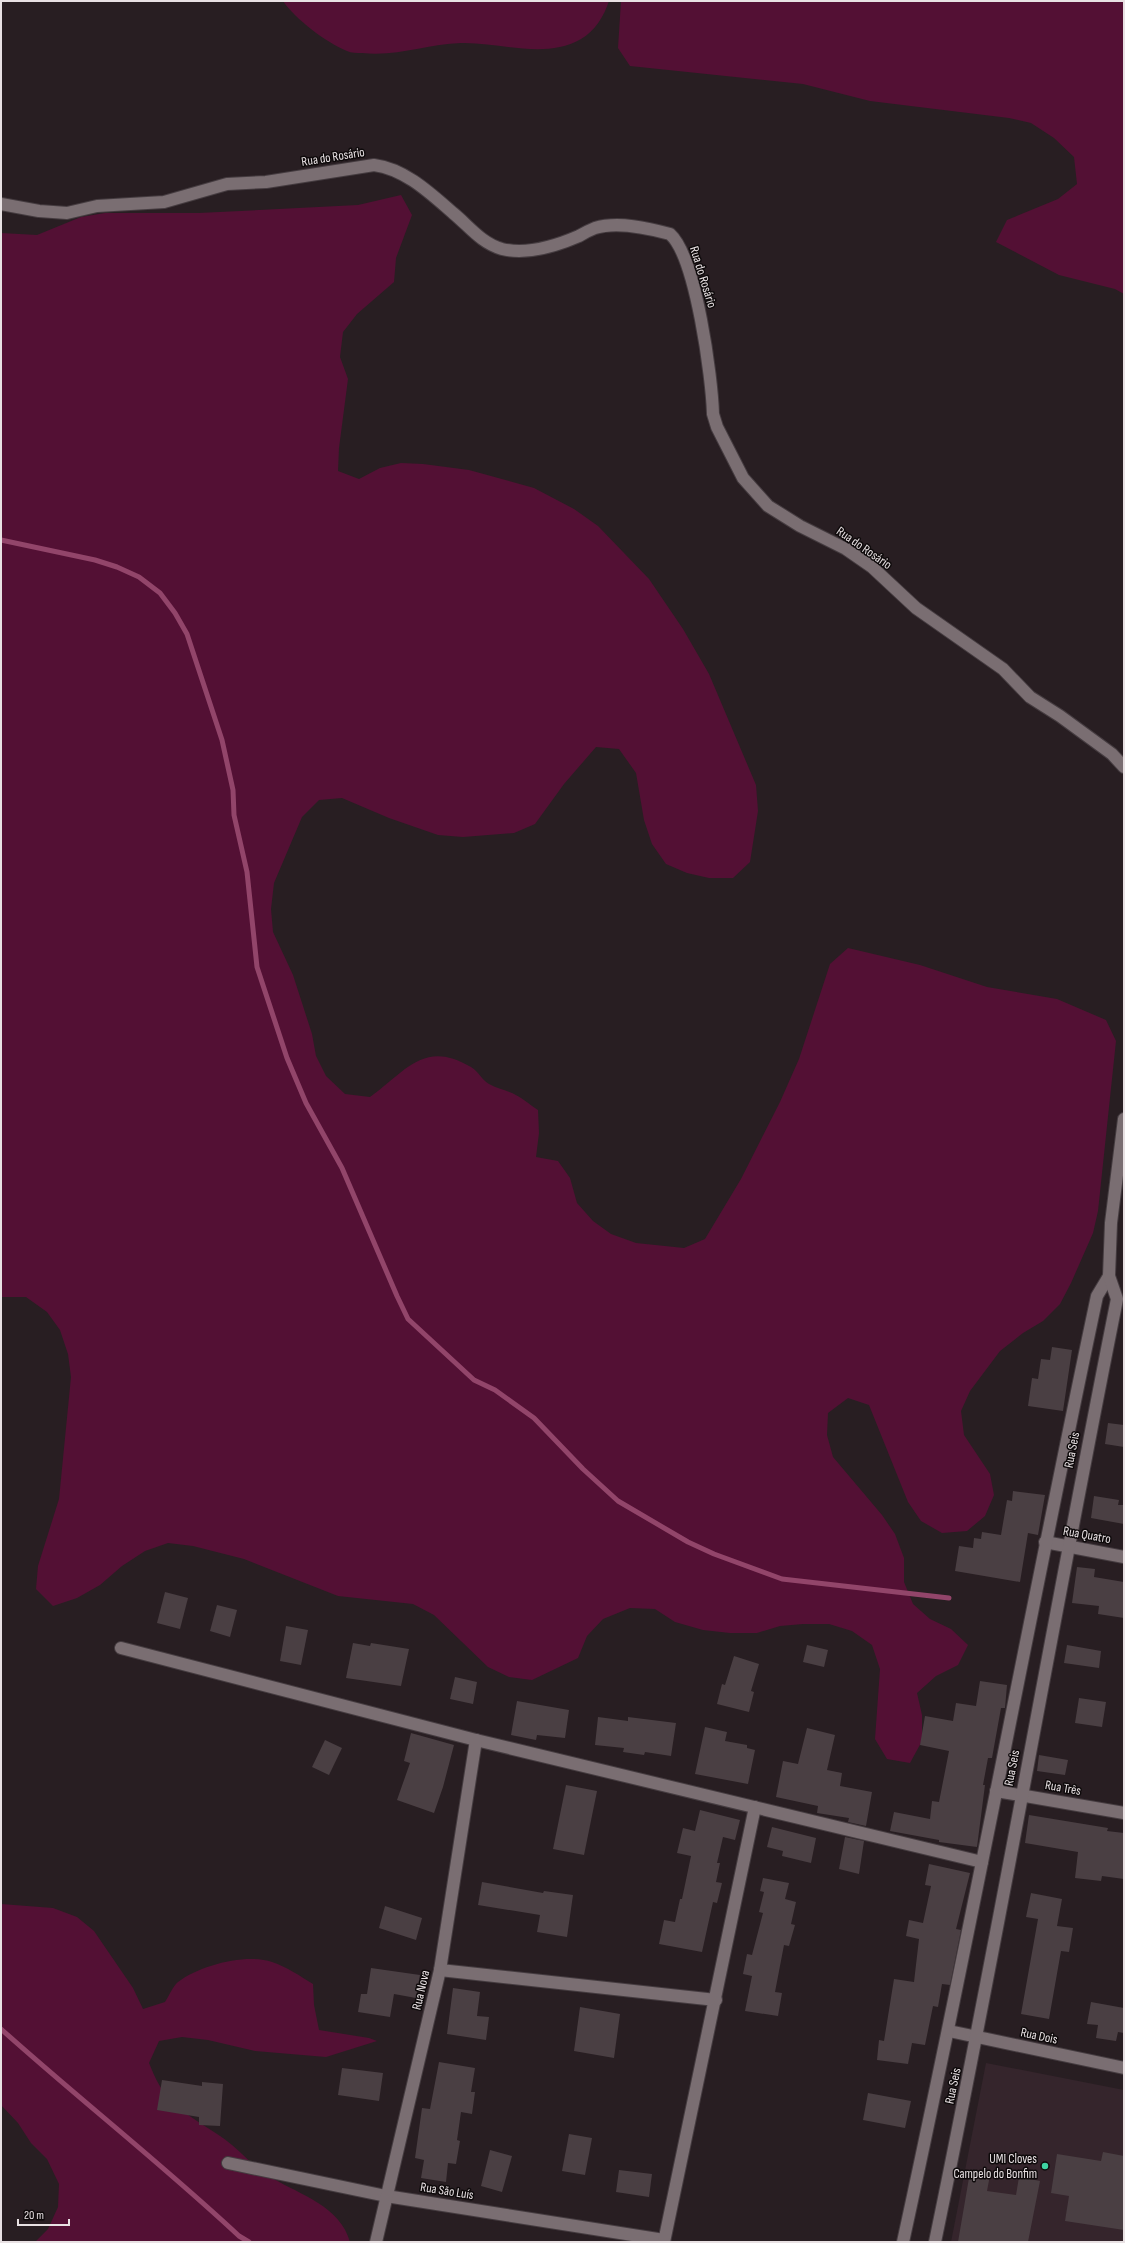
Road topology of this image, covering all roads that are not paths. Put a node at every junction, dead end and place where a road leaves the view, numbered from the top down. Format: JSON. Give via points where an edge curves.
{"nodes":[{"id":1,"x":1,"y":204,"type":"edge"},
{"id":2,"x":1124,"y":767,"type":"edge"},
{"id":3,"x":1124,"y":1119,"type":"edge"},
{"id":4,"x":1109,"y":1276,"type":"junction"},
{"id":5,"x":1097,"y":1296,"type":"junction"},
{"id":6,"x":1120,"y":1300,"type":"edge"},
{"id":7,"x":1045,"y":1542,"type":"junction"},
{"id":8,"x":1067,"y":1546,"type":"junction"},
{"id":9,"x":1124,"y":1557,"type":"edge"},
{"id":10,"x":121,"y":1648,"type":"dead end"},
{"id":11,"x":476,"y":1740,"type":"junction"},
{"id":12,"x":996,"y":1791,"type":"junction"},
{"id":13,"x":1021,"y":1794,"type":"junction"},
{"id":14,"x":755,"y":1807,"type":"junction"},
{"id":15,"x":1124,"y":1813,"type":"edge"},
{"id":16,"x":982,"y":1862,"type":"junction"},
{"id":17,"x":440,"y":1970,"type":"junction"},
{"id":18,"x":716,"y":2000,"type":"junction"},
{"id":19,"x":949,"y":2031,"type":"junction"},
{"id":20,"x":977,"y":2038,"type":"junction"},
{"id":21,"x":1124,"y":2068,"type":"edge"},
{"id":22,"x":228,"y":2164,"type":"dead end"},
{"id":23,"x":386,"y":2196,"type":"junction"},
{"id":24,"x":664,"y":2241,"type":"edge"},
{"id":25,"x":376,"y":2242,"type":"edge"},
{"id":26,"x":903,"y":2242,"type":"edge"},
{"id":27,"x":935,"y":2242,"type":"edge"}],
"edges":[{"from":1,"to":2,"type":"street","name":"Rua do Rosário","via":[[68,213],[97,206],[164,202],[227,184],[266,182],[374,165],[401,172],[454,213],[485,242],[502,248],[519,250],[557,245],[595,228],[612,226],[631,226],[670,234],[680,246],[700,307],[713,414],[717,427],[743,478],[754,492],[784,516],[846,549],[872,567],[916,608],[1003,669],[1030,697],[1112,754]]},
{"from":3,"to":4,"type":"street","via":[[1111,1223]]},
{"from":4,"to":5,"type":"street"},
{"from":4,"to":6,"type":"street"},
{"from":5,"to":6,"type":"street"},
{"from":5,"to":7,"type":"street"},
{"from":6,"to":8,"type":"street","name":"Rua Seis"},
{"from":7,"to":8,"type":"street","name":"Rua Quatro"},
{"from":7,"to":12,"type":"street"},
{"from":8,"to":9,"type":"street","name":"Rua Quatro"},
{"from":8,"to":13,"type":"street","name":"Rua Seis"},
{"from":10,"to":11,"type":"street"},
{"from":11,"to":14,"type":"street"},
{"from":11,"to":17,"type":"street","name":"Rua Nova"},
{"from":12,"to":13,"type":"street","name":"Rua Três"},
{"from":12,"to":16,"type":"street"},
{"from":13,"to":15,"type":"street","name":"Rua Três"},
{"from":13,"to":20,"type":"street","name":"Rua Seis"},
{"from":14,"to":16,"type":"street"},
{"from":14,"to":18,"type":"street"},
{"from":16,"to":19,"type":"street"},
{"from":17,"to":18,"type":"street"},
{"from":17,"to":23,"type":"street","name":"Rua Nova"},
{"from":18,"to":24,"type":"street"},
{"from":19,"to":20,"type":"street","name":"Rua Dois"},
{"from":19,"to":26,"type":"street"},
{"from":20,"to":21,"type":"street","name":"Rua Dois"},
{"from":20,"to":27,"type":"street","name":"Rua Seis"},
{"from":22,"to":23,"type":"street","name":"Rua São Luís"},
{"from":23,"to":24,"type":"street","name":"Rua São Luís"},
{"from":23,"to":25,"type":"street","name":"Rua Nova"}]}
